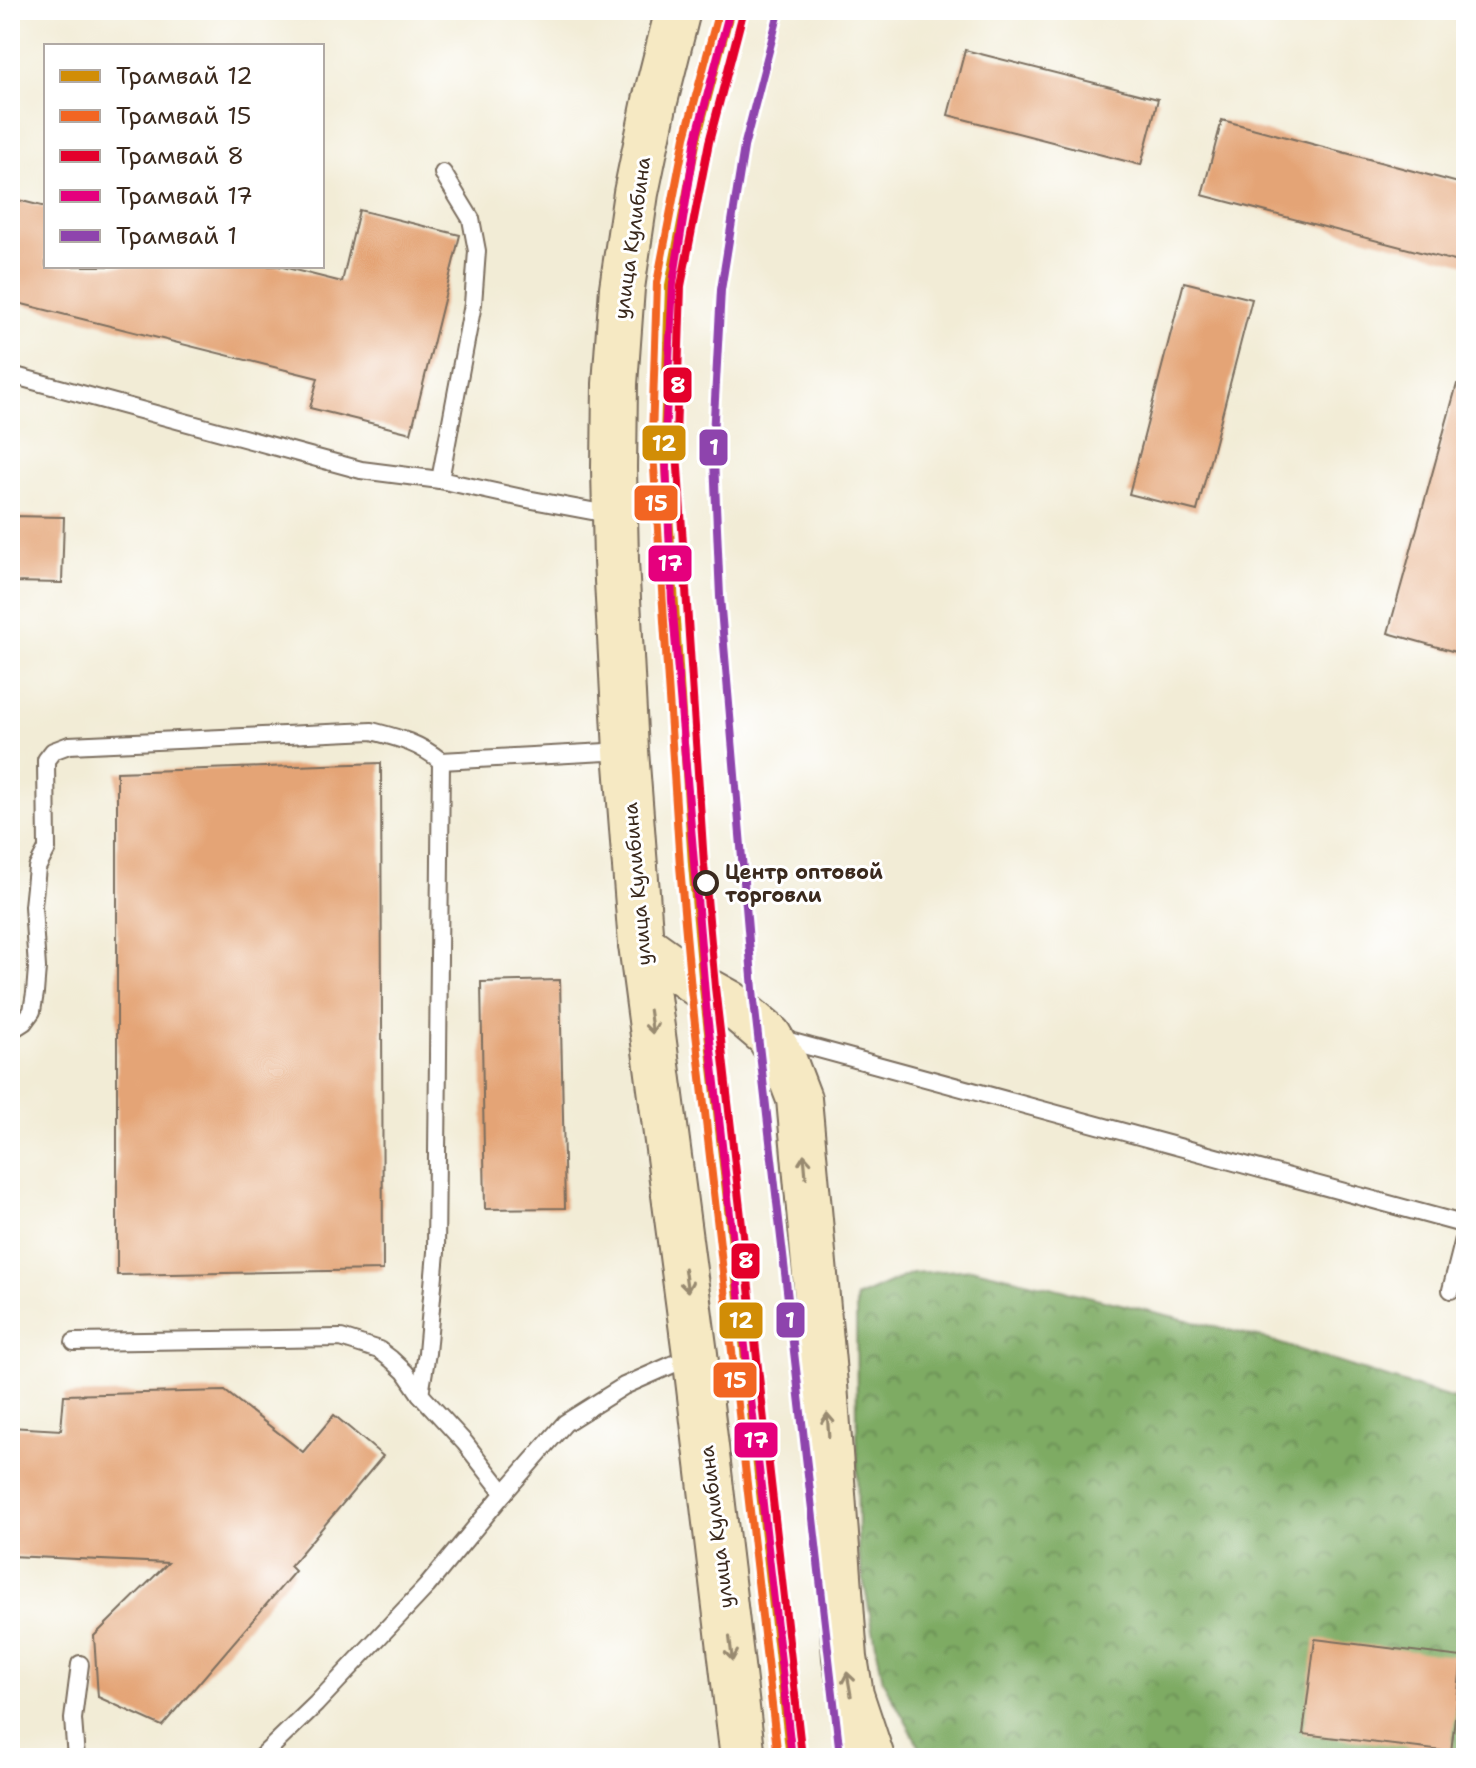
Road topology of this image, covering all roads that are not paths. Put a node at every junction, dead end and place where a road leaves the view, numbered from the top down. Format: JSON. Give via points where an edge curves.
{"nodes":[{"id":1,"x":678,"y":10,"type":"edge"},
{"id":2,"x":443,"y":173,"type":"dead end"},
{"id":3,"x":19,"y":377,"type":"dead end"},
{"id":4,"x":440,"y":480,"type":"junction"},
{"id":5,"x":615,"y":515,"type":"junction"},
{"id":6,"x":626,"y":751,"type":"junction"},
{"id":7,"x":441,"y":761,"type":"junction"},
{"id":8,"x":641,"y":944,"type":"junction"},
{"id":9,"x":10,"y":1031,"type":"edge"},
{"id":10,"x":769,"y":1036,"type":"junction"},
{"id":11,"x":1466,"y":1228,"type":"edge"},
{"id":12,"x":1451,"y":1290,"type":"dead end"},
{"id":13,"x":74,"y":1342,"type":"dead end"},
{"id":14,"x":695,"y":1354,"type":"junction"},
{"id":15,"x":420,"y":1394,"type":"junction"},
{"id":16,"x":504,"y":1493,"type":"junction"},
{"id":17,"x":80,"y":1664,"type":"dead end"},
{"id":18,"x":76,"y":1758,"type":"edge"},
{"id":19,"x":260,"y":1758,"type":"edge"},
{"id":20,"x":743,"y":1758,"type":"edge"},
{"id":21,"x":872,"y":1758,"type":"edge"}],
"edges":[{"from":1,"to":5,"type":"street","name":"улица Кулибина","via":[[636,193],[622,288],[615,384]]},
{"from":2,"to":4,"type":"lane","via":[[471,219],[477,251],[473,304]]},
{"from":3,"to":4,"type":"lane","via":[[361,470]]},
{"from":4,"to":5,"type":"lane"},
{"from":5,"to":6,"type":"street","name":"улица Кулибина"},
{"from":6,"to":7,"type":"lane"},
{"from":6,"to":8,"type":"street","name":"улица Кулибина"},
{"from":7,"to":9,"type":"lane","via":[[405,739],[372,731],[69,745],[53,751],[46,760],[47,849],[37,868],[33,906],[35,993],[32,1011]]},
{"from":7,"to":15,"type":"lane","via":[[436,1252]]},
{"from":8,"to":10,"type":"street","via":[[730,1003]]},
{"from":8,"to":14,"type":"street","name":"улица Кулибина","one_way":true},
{"from":10,"to":11,"type":"lane"},
{"from":21,"to":10,"type":"street","one_way":true,"via":[[845,1658],[799,1099]]},
{"from":11,"to":12,"type":"lane"},
{"from":13,"to":15,"type":"lane","via":[[341,1338],[379,1350],[405,1372]]},
{"from":14,"to":16,"type":"lane","via":[[624,1386],[565,1423]]},
{"from":14,"to":20,"type":"street","name":"улица Кулибина","one_way":true},
{"from":15,"to":16,"type":"lane"},
{"from":16,"to":19,"type":"lane","via":[[427,1586]]},
{"from":17,"to":18,"type":"lane","via":[[73,1719]]}]}
